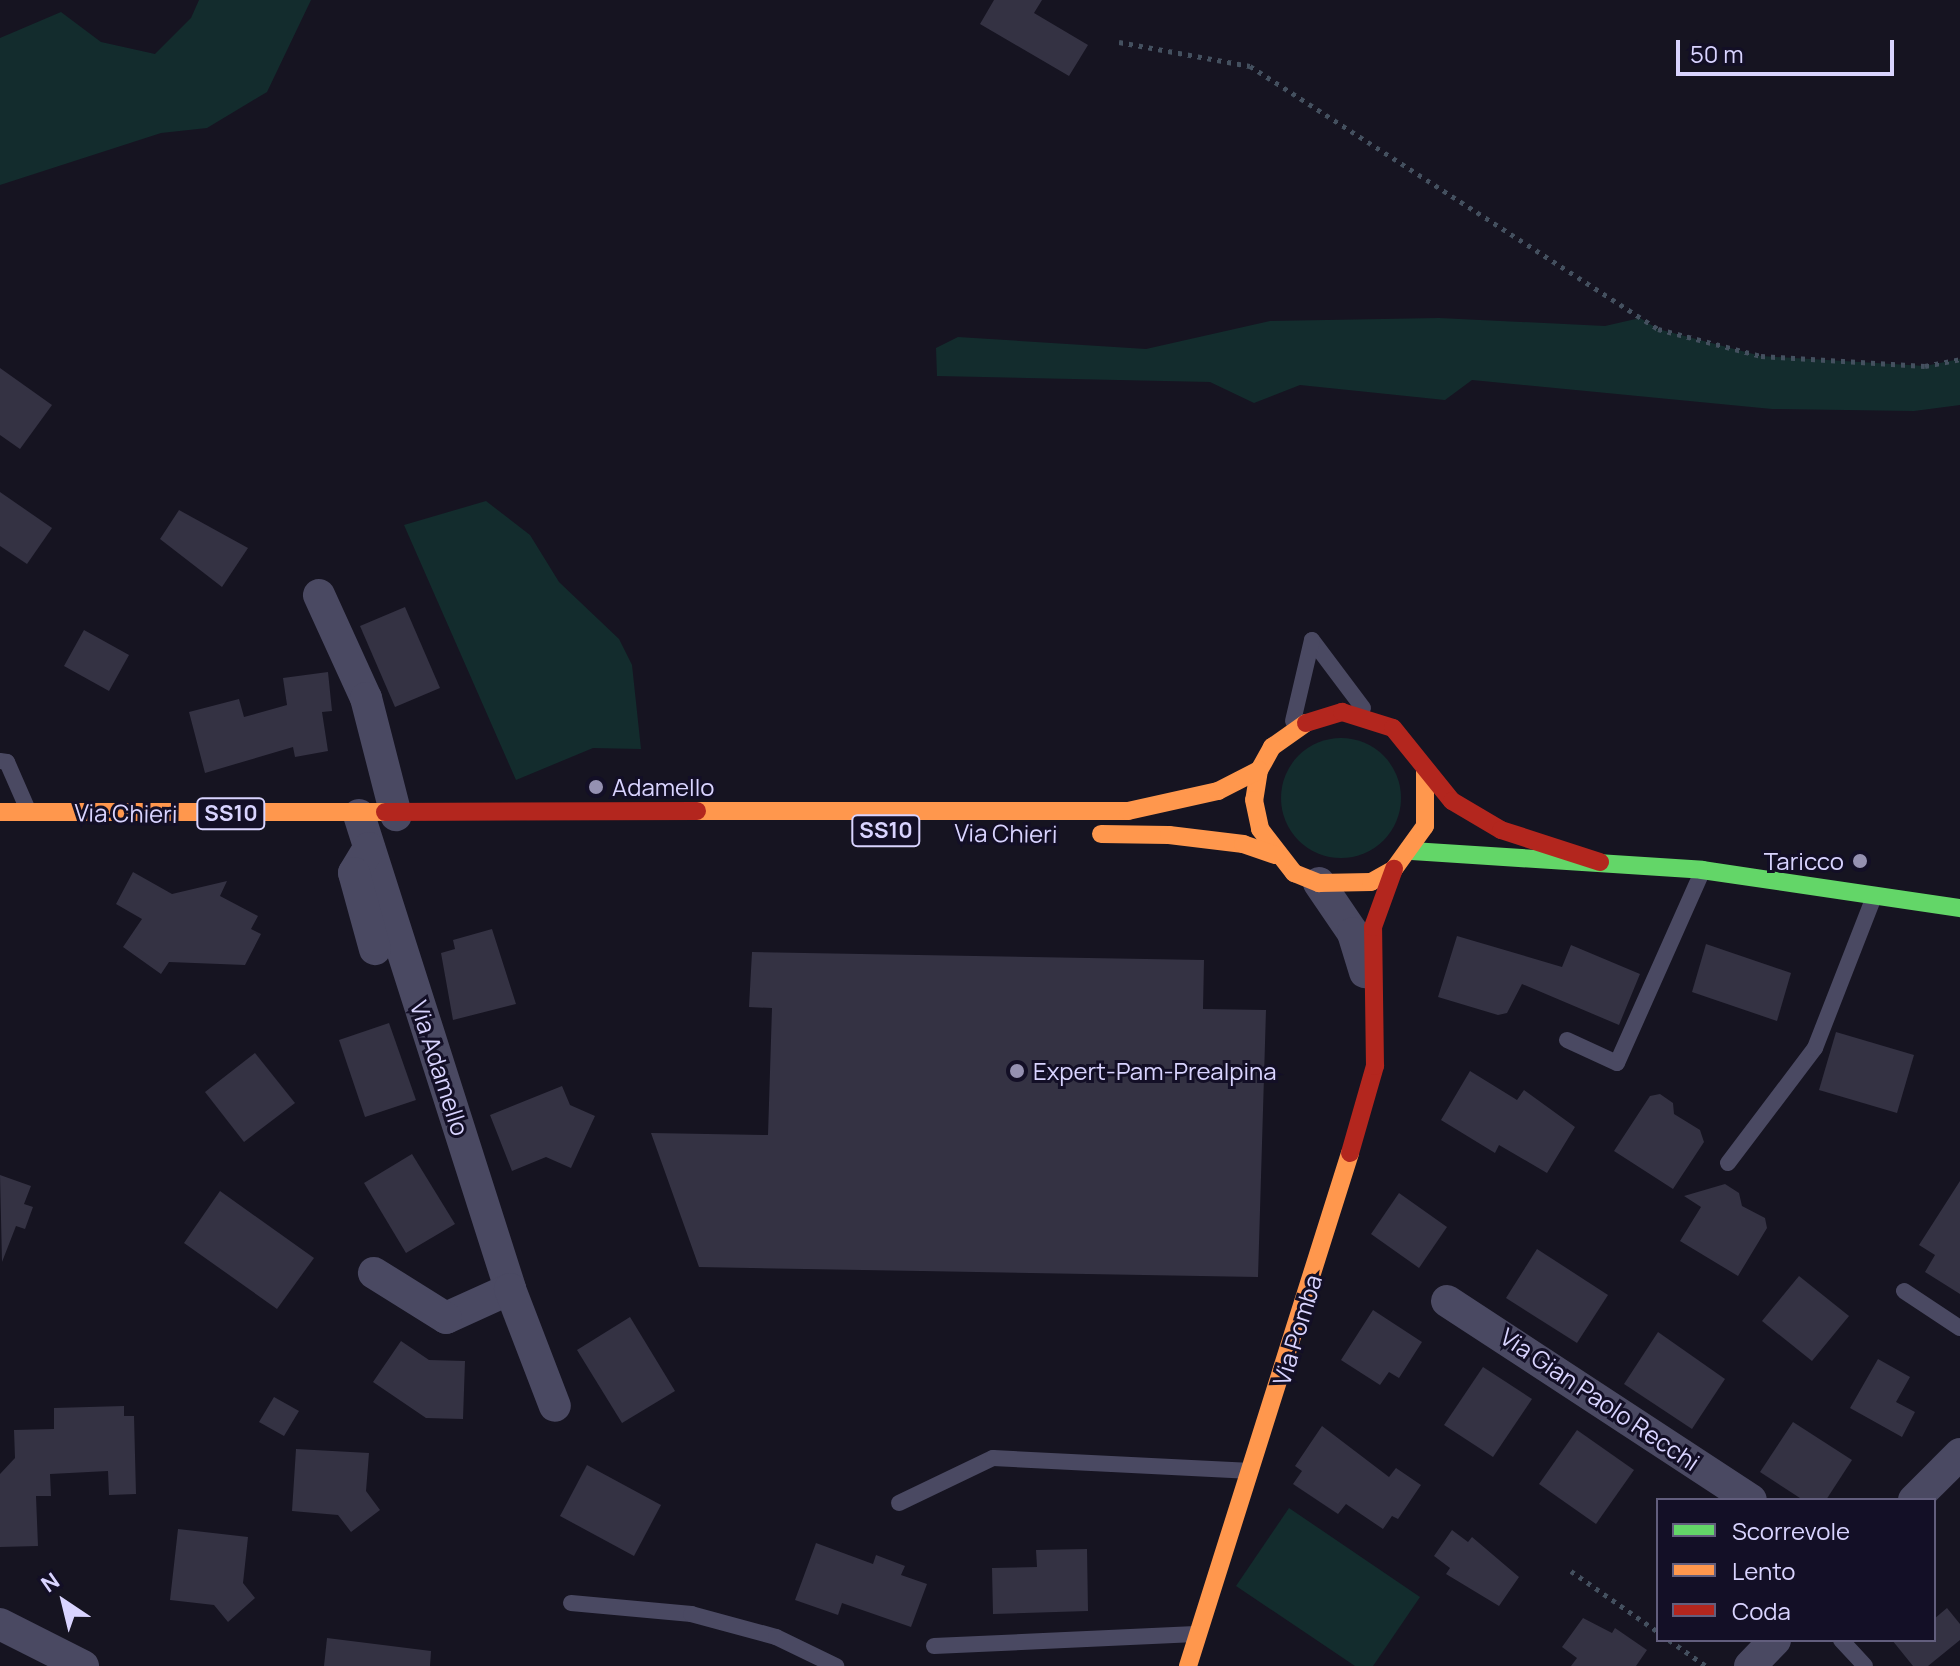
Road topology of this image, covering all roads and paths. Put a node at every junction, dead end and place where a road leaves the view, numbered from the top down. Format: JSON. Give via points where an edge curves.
{"nodes":[{"id":1,"x":1119,"y":42,"type":"dead end"},
{"id":2,"x":1960,"y":359,"type":"edge"},
{"id":3,"x":319,"y":595,"type":"dead end"},
{"id":4,"x":1369,"y":716,"type":"junction"},
{"id":5,"x":1292,"y":728,"type":"junction"},
{"id":6,"x":0,"y":761,"type":"edge"},
{"id":7,"x":1259,"y":770,"type":"junction"},
{"id":8,"x":1425,"y":770,"type":"junction"},
{"id":9,"x":0,"y":812,"type":"edge"},
{"id":10,"x":28,"y":812,"type":"junction"},
{"id":11,"x":359,"y":815,"type":"junction"},
{"id":12,"x":396,"y":815,"type":"junction"},
{"id":13,"x":496,"y":815,"type":"junction"},
{"id":14,"x":965,"y":832,"type":"dead end"},
{"id":15,"x":1075,"y":834,"type":"dead end"},
{"id":16,"x":369,"y":848,"type":"junction"},
{"id":17,"x":1412,"y":851,"type":"junction"},
{"id":18,"x":1275,"y":855,"type":"junction"},
{"id":19,"x":1600,"y":862,"type":"junction"},
{"id":20,"x":1394,"y":869,"type":"junction"},
{"id":21,"x":1702,"y":870,"type":"junction"},
{"id":22,"x":1319,"y":883,"type":"junction"},
{"id":23,"x":1874,"y":895,"type":"junction"},
{"id":24,"x":1960,"y":908,"type":"edge"},
{"id":25,"x":375,"y":949,"type":"dead end"},
{"id":26,"x":1371,"y":989,"type":"junction"},
{"id":27,"x":1567,"y":1040,"type":"dead end"},
{"id":28,"x":1728,"y":1163,"type":"dead end"},
{"id":29,"x":374,"y":1273,"type":"dead end"},
{"id":30,"x":510,"y":1289,"type":"junction"},
{"id":31,"x":1904,"y":1291,"type":"dead end"},
{"id":32,"x":1447,"y":1301,"type":"dead end"},
{"id":33,"x":1960,"y":1328,"type":"edge"},
{"id":34,"x":555,"y":1406,"type":"dead end"},
{"id":35,"x":1960,"y":1454,"type":"edge"},
{"id":36,"x":1252,"y":1471,"type":"junction"},
{"id":37,"x":1748,"y":1498,"type":"edge"},
{"id":38,"x":1916,"y":1498,"type":"edge"},
{"id":39,"x":899,"y":1503,"type":"dead end"},
{"id":40,"x":1571,"y":1571,"type":"dead end"},
{"id":41,"x":571,"y":1603,"type":"dead end"},
{"id":42,"x":0,"y":1624,"type":"edge"},
{"id":43,"x":1656,"y":1631,"type":"edge"},
{"id":44,"x":1198,"y":1634,"type":"junction"},
{"id":45,"x":1672,"y":1642,"type":"edge"},
{"id":46,"x":1773,"y":1642,"type":"edge"},
{"id":47,"x":1843,"y":1642,"type":"edge"},
{"id":48,"x":934,"y":1646,"type":"dead end"},
{"id":49,"x":83,"y":1666,"type":"edge"},
{"id":50,"x":836,"y":1666,"type":"edge"},
{"id":51,"x":1188,"y":1666,"type":"edge"},
{"id":52,"x":1706,"y":1666,"type":"edge"},
{"id":53,"x":1750,"y":1666,"type":"edge"},
{"id":54,"x":1865,"y":1666,"type":"edge"}],
"edges":[{"from":1,"to":2,"type":"path","via":[[1250,66],[1658,329],[1761,356],[1925,366]]},
{"from":3,"to":12,"type":"street","via":[[366,698]]},
{"from":4,"to":5,"type":"main road","via":[[1316,716]]},
{"from":4,"to":5,"type":"lane","via":[[1312,640]]},
{"from":4,"to":8,"type":"main road","via":[[1412,746]]},
{"from":5,"to":7,"type":"main road","name":"Via Chieri","number":"SS10"},
{"from":6,"to":10,"type":"lane","via":[[7,762]]},
{"from":7,"to":13,"type":"main road","name":"Via Chieri","number":"SS10","via":[[1218,791],[1128,811],[547,808]]},
{"from":7,"to":18,"type":"main road","via":[[1254,800],[1260,829]]},
{"from":8,"to":17,"type":"main road","via":[[1430,798]]},
{"from":8,"to":19,"type":"main road","via":[[1452,801],[1501,830]]},
{"from":9,"to":10,"type":"main road","name":"Via Chieri","number":"SS10"},
{"from":10,"to":11,"type":"main road","name":"Via Chieri","number":"SS10"},
{"from":11,"to":12,"type":"main road","name":"Via Chieri","number":"SS10"},
{"from":11,"to":16,"type":"street","name":"Via Adamello"},
{"from":12,"to":13,"type":"main road","name":"Via Chieri","number":"SS10"},
{"from":13,"to":14,"type":"main road","name":"Via Chieri","number":"SS10","via":[[543,827]]},
{"from":15,"to":18,"type":"main road","name":"Via Chieri","via":[[1169,835],[1243,844]]},
{"from":16,"to":25,"type":"street","via":[[354,873]]},
{"from":16,"to":30,"type":"street","name":"Via Adamello"},
{"from":17,"to":19,"type":"main road"},
{"from":17,"to":20,"type":"main road"},
{"from":18,"to":22,"type":"main road","name":"Via Chieri"},
{"from":19,"to":21,"type":"main road"},
{"from":20,"to":22,"type":"main road","via":[[1371,882]]},
{"from":20,"to":26,"type":"main road","name":"Via Pomba","via":[[1373,927]]},
{"from":21,"to":23,"type":"main road"},
{"from":21,"to":27,"type":"lane","via":[[1617,1063]]},
{"from":22,"to":26,"type":"street","name":"Via Pomba","via":[[1353,933]]},
{"from":23,"to":24,"type":"main road"},
{"from":23,"to":28,"type":"lane","via":[[1815,1048]]},
{"from":26,"to":36,"type":"main road","name":"Via Pomba","via":[[1372,1079]]},
{"from":29,"to":30,"type":"street","via":[[446,1318]]},
{"from":30,"to":34,"type":"street","name":"Via Adamello"},
{"from":31,"to":33,"type":"lane"},
{"from":32,"to":37,"type":"street","name":"Via Gian Paolo Recchi"},
{"from":35,"to":38,"type":"street"},
{"from":36,"to":39,"type":"lane","via":[[993,1458]]},
{"from":36,"to":44,"type":"main road","name":"Via Pomba"},
{"from":40,"to":43,"type":"path"},
{"from":41,"to":50,"type":"lane","via":[[691,1614],[776,1637]]},
{"from":42,"to":49,"type":"street"},
{"from":44,"to":48,"type":"lane"},
{"from":44,"to":51,"type":"main road","name":"Via Pomba"},
{"from":45,"to":52,"type":"path"},
{"from":46,"to":53,"type":"street"},
{"from":47,"to":54,"type":"lane"}]}
